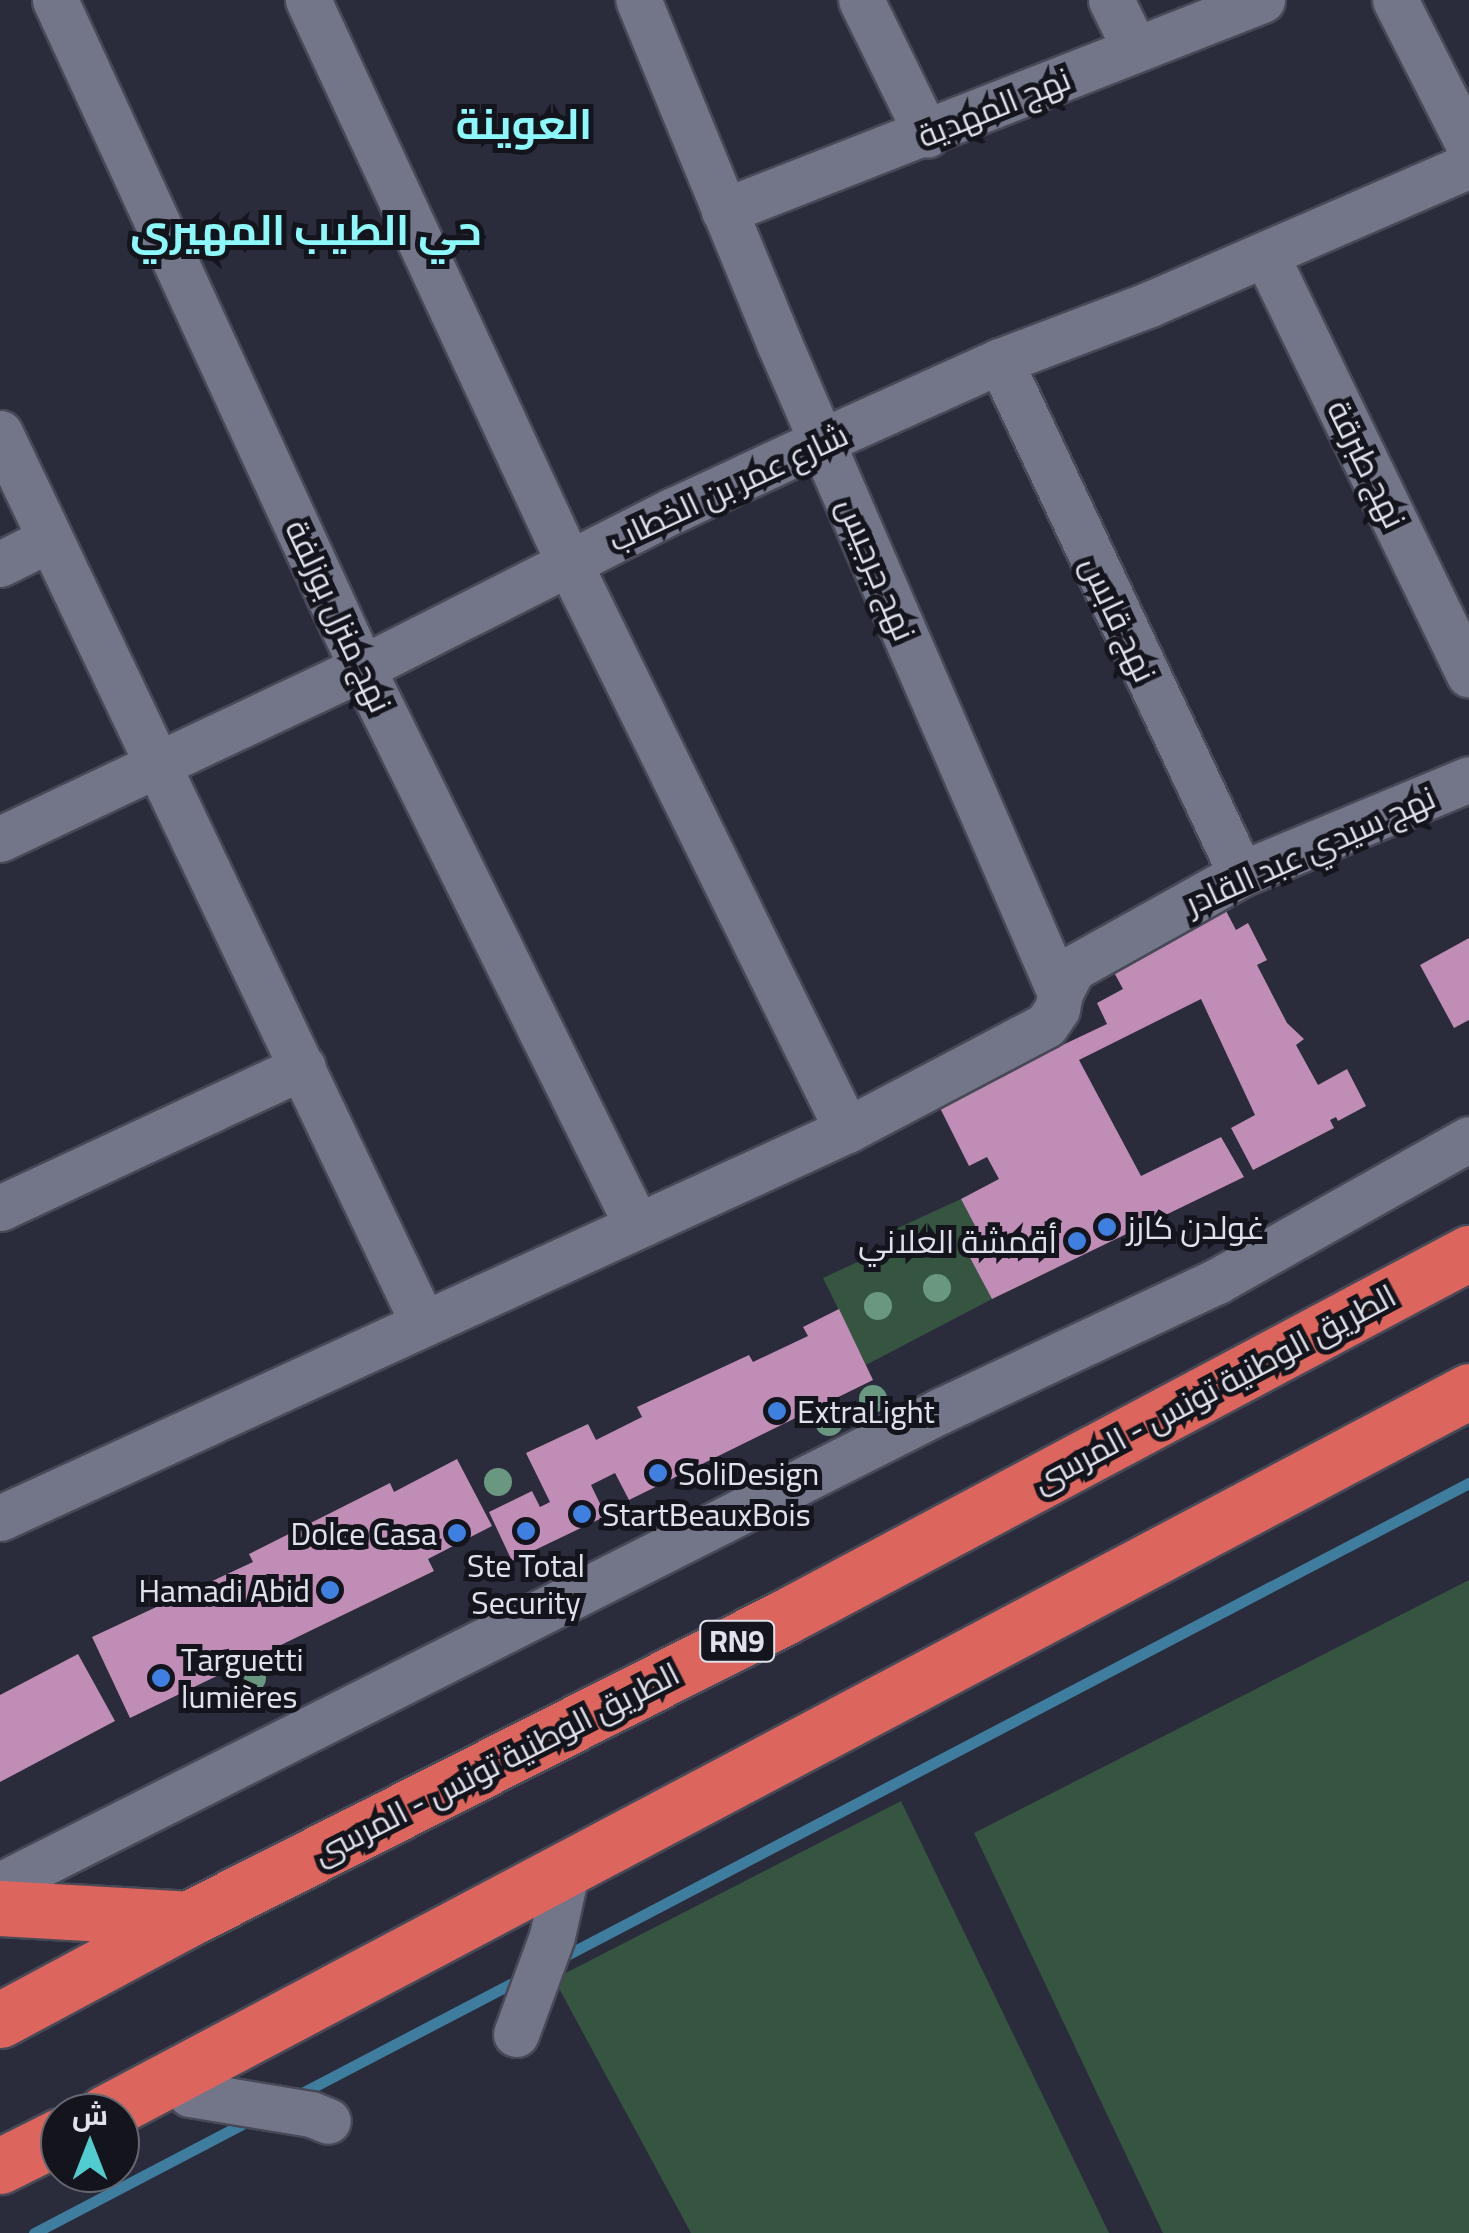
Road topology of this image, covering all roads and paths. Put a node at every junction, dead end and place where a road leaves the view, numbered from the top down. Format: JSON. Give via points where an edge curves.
{"nodes":[{"id":1,"x":55,"y":0,"type":"edge"},
{"id":2,"x":308,"y":0,"type":"edge"},
{"id":3,"x":638,"y":0,"type":"edge"},
{"id":4,"x":861,"y":0,"type":"edge"},
{"id":5,"x":1111,"y":0,"type":"edge"},
{"id":6,"x":1262,"y":0,"type":"edge"},
{"id":7,"x":1394,"y":0,"type":"edge"},
{"id":8,"x":1135,"y":49,"type":"junction"},
{"id":9,"x":928,"y":135,"type":"junction"},
{"id":10,"x":1469,"y":146,"type":"edge"},
{"id":11,"x":1469,"y":165,"type":"edge"},
{"id":12,"x":724,"y":211,"type":"junction"},
{"id":13,"x":1266,"y":254,"type":"junction"},
{"id":14,"x":1000,"y":361,"type":"junction"},
{"id":15,"x":0,"y":433,"type":"edge"},
{"id":16,"x":822,"y":441,"type":"junction"},
{"id":17,"x":48,"y":540,"type":"junction"},
{"id":18,"x":569,"y":563,"type":"junction"},
{"id":19,"x":0,"y":564,"type":"edge"},
{"id":20,"x":362,"y":668,"type":"junction"},
{"id":21,"x":1469,"y":674,"type":"edge"},
{"id":22,"x":154,"y":764,"type":"junction"},
{"id":23,"x":1469,"y":779,"type":"edge"},
{"id":24,"x":0,"y":840,"type":"edge"},
{"id":25,"x":1241,"y":874,"type":"junction"},
{"id":26,"x":1053,"y":1009,"type":"junction"},
{"id":27,"x":303,"y":1067,"type":"junction"},
{"id":28,"x":847,"y":1130,"type":"junction"},
{"id":29,"x":1469,"y":1139,"type":"edge"},
{"id":30,"x":0,"y":1208,"type":"edge"},
{"id":31,"x":636,"y":1226,"type":"junction"},
{"id":32,"x":1469,"y":1253,"type":"edge"},
{"id":33,"x":422,"y":1320,"type":"junction"},
{"id":34,"x":1469,"y":1391,"type":"edge"},
{"id":35,"x":5,"y":1501,"type":"edge"},
{"id":36,"x":568,"y":1869,"type":"junction"},
{"id":37,"x":0,"y":1885,"type":"edge"},
{"id":38,"x":0,"y":1908,"type":"edge"},
{"id":39,"x":188,"y":1919,"type":"junction"},
{"id":40,"x":0,"y":2020,"type":"edge"},
{"id":41,"x":516,"y":2034,"type":"dead end"},
{"id":42,"x":179,"y":2076,"type":"junction"},
{"id":43,"x":140,"y":2096,"type":"edge"},
{"id":44,"x":328,"y":2122,"type":"dead end"},
{"id":45,"x":40,"y":2146,"type":"edge"},
{"id":46,"x":0,"y":2166,"type":"edge"}],
"edges":[{"from":1,"to":20,"type":"street","name":"نهج منزل بوزلفة"},
{"from":2,"to":18,"type":"street"},
{"from":3,"to":12,"type":"street","name":"نهج جرجيس"},
{"from":4,"to":9,"type":"street"},
{"from":5,"to":8,"type":"street"},
{"from":6,"to":8,"type":"street","name":"نهج المهدية"},
{"from":7,"to":10,"type":"street"},
{"from":8,"to":9,"type":"street","name":"نهج المهدية"},
{"from":9,"to":12,"type":"street","name":"نهج المهدية"},
{"from":11,"to":13,"type":"street","name":"شارع عمر بن الخطاب"},
{"from":12,"to":16,"type":"street","name":"نهج جرجيس"},
{"from":13,"to":14,"type":"street","name":"شارع عمر بن الخطاب"},
{"from":13,"to":21,"type":"street","name":"نهج طبرقة"},
{"from":14,"to":16,"type":"street","name":"شارع عمر بن الخطاب"},
{"from":14,"to":25,"type":"street","name":"نهج قابس"},
{"from":15,"to":17,"type":"street"},
{"from":16,"to":18,"type":"street","name":"شارع عمر بن الخطاب"},
{"from":16,"to":26,"type":"street","name":"نهج جرجيس"},
{"from":17,"to":19,"type":"street"},
{"from":17,"to":22,"type":"street"},
{"from":18,"to":20,"type":"street","name":"شارع عمر بن الخطاب"},
{"from":18,"to":28,"type":"street"},
{"from":20,"to":22,"type":"street","name":"شارع عمر بن الخطاب"},
{"from":20,"to":31,"type":"street","name":"نهج منزل بوزلفة"},
{"from":22,"to":24,"type":"street","name":"شارع عمر بن الخطاب"},
{"from":22,"to":27,"type":"street"},
{"from":23,"to":25,"type":"street","name":"نهج سيدي عبد القادر"},
{"from":25,"to":26,"type":"street","name":"نهج سيدي عبد القادر","via":[[1073,968]]},
{"from":26,"to":28,"type":"street"},
{"from":27,"to":30,"type":"street"},
{"from":27,"to":33,"type":"street"},
{"from":28,"to":31,"type":"street"},
{"from":29,"to":37,"type":"street","via":[[1217,1281],[942,1410]]},
{"from":31,"to":33,"type":"street"},
{"from":32,"to":39,"type":"highway","name":"الطريق الوطنية تونس - المرسى","number":"RN9","via":[[783,1618]]},
{"from":33,"to":35,"type":"street"},
{"from":34,"to":36,"type":"highway"},
{"from":36,"to":41,"type":"street"},
{"from":36,"to":42,"type":"highway"},
{"from":38,"to":39,"type":"highway"},
{"from":39,"to":40,"type":"highway","name":"الطريق الوطنية تونس - المرسى","number":"RN9"},
{"from":42,"to":43,"type":"highway"},
{"from":42,"to":44,"type":"street","via":[[190,2094]]},
{"from":45,"to":46,"type":"highway"}]}
